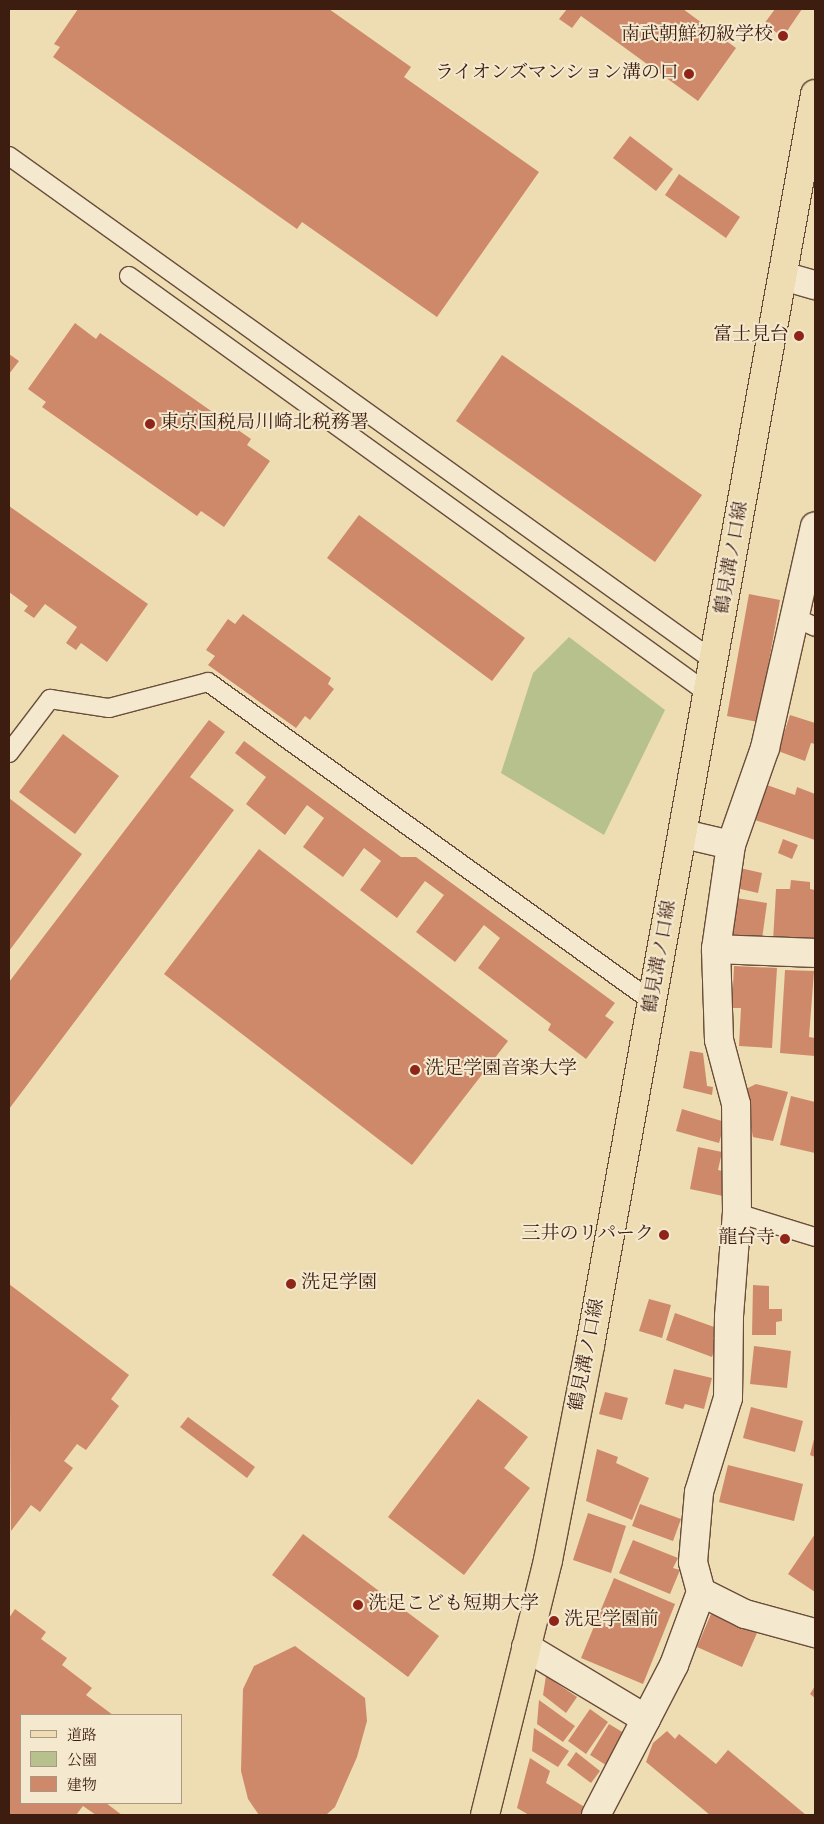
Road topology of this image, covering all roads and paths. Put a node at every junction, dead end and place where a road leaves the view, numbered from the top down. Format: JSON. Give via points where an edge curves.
{"nodes":[{"id":1,"x":815,"y":94,"type":"edge"},
{"id":2,"x":9,"y":156,"type":"edge"},
{"id":3,"x":129,"y":276,"type":"dead end"},
{"id":4,"x":783,"y":276,"type":"junction"},
{"id":5,"x":815,"y":285,"type":"edge"},
{"id":6,"x":815,"y":527,"type":"edge"},
{"id":7,"x":805,"y":622,"type":"edge"},
{"id":8,"x":714,"y":661,"type":"junction"},
{"id":9,"x":709,"y":694,"type":"junction"},
{"id":10,"x":9,"y":752,"type":"edge"},
{"id":11,"x":684,"y":834,"type":"junction"},
{"id":12,"x":731,"y":845,"type":"junction"},
{"id":13,"x":716,"y":949,"type":"junction"},
{"id":14,"x":815,"y":953,"type":"edge"},
{"id":15,"x":653,"y":1002,"type":"junction"},
{"id":16,"x":737,"y":1213,"type":"junction"},
{"id":17,"x":815,"y":1237,"type":"edge"},
{"id":18,"x":700,"y":1592,"type":"junction"},
{"id":19,"x":815,"y":1633,"type":"edge"},
{"id":20,"x":526,"y":1647,"type":"junction"},
{"id":21,"x":646,"y":1718,"type":"junction"},
{"id":22,"x":484,"y":1815,"type":"edge"},
{"id":23,"x":596,"y":1815,"type":"edge"}],
"edges":[{"from":1,"to":4,"type":"main road","name":"鶴見溝ノ口線"},
{"from":2,"to":8,"type":"lane"},
{"from":3,"to":9,"type":"lane"},
{"from":4,"to":5,"type":"street"},
{"from":4,"to":8,"type":"main road","name":"鶴見溝ノ口線"},
{"from":6,"to":7,"type":"street"},
{"from":7,"to":12,"type":"street"},
{"from":8,"to":9,"type":"main road","name":"鶴見溝ノ口線"},
{"from":9,"to":11,"type":"main road","name":"鶴見溝ノ口線"},
{"from":10,"to":15,"type":"lane","via":[[50,699],[109,708],[208,682]]},
{"from":11,"to":12,"type":"street"},
{"from":11,"to":15,"type":"main road","name":"鶴見溝ノ口線"},
{"from":12,"to":13,"type":"street"},
{"from":13,"to":14,"type":"street"},
{"from":13,"to":16,"type":"street","via":[[719,1040],[736,1104]]},
{"from":15,"to":20,"type":"main road","name":"鶴見溝ノ口線","via":[[548,1560]]},
{"from":16,"to":17,"type":"lane"},
{"from":16,"to":18,"type":"street","via":[[729,1316],[728,1398],[698,1492],[693,1562]]},
{"from":18,"to":19,"type":"street","via":[[745,1614]]},
{"from":18,"to":21,"type":"street","via":[[674,1665]]},
{"from":20,"to":21,"type":"street"},
{"from":20,"to":22,"type":"main road","name":"鶴見溝ノ口線"},
{"from":21,"to":23,"type":"street"}]}
